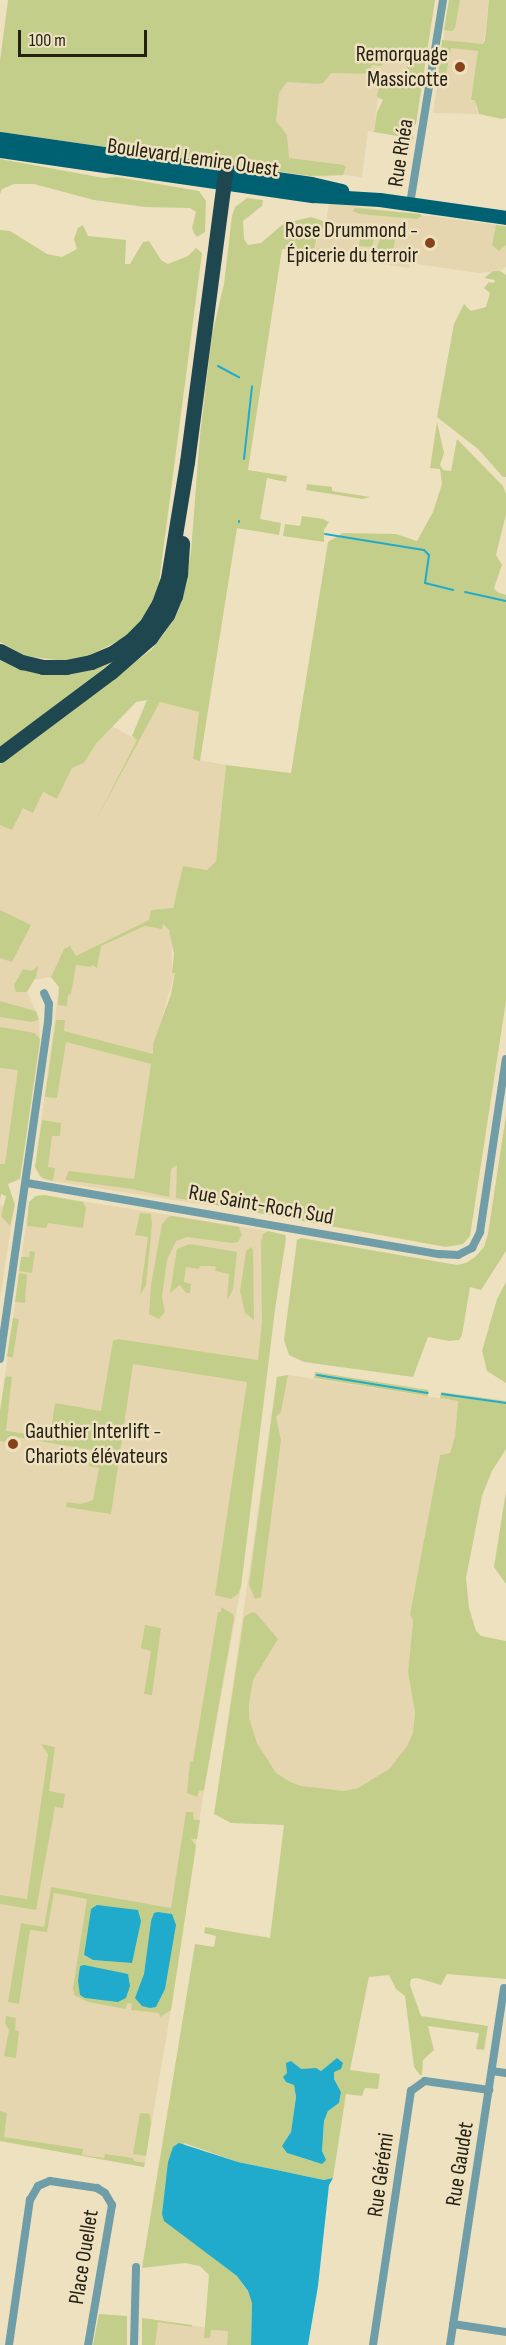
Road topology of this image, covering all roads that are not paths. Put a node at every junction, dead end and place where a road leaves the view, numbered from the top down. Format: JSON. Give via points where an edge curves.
{"nodes":[{"id":1,"x":443,"y":0,"type":"edge"},
{"id":2,"x":4,"y":146,"type":"edge"},
{"id":3,"x":224,"y":178,"type":"junction"},
{"id":4,"x":380,"y":200,"type":"junction"},
{"id":5,"x":410,"y":204,"type":"junction"},
{"id":6,"x":506,"y":218,"type":"edge"},
{"id":7,"x":187,"y":462,"type":"junction"},
{"id":8,"x":0,"y":651,"type":"edge"},
{"id":9,"x":0,"y":755,"type":"edge"},
{"id":10,"x":44,"y":993,"type":"dead end"},
{"id":11,"x":506,"y":1059,"type":"edge"},
{"id":12,"x":27,"y":1183,"type":"junction"},
{"id":13,"x":0,"y":1359,"type":"edge"},
{"id":14,"x":504,"y":1988,"type":"dead end"},
{"id":15,"x":492,"y":2071,"type":"junction"},
{"id":16,"x":506,"y":2073,"type":"edge"},
{"id":17,"x":489,"y":2090,"type":"junction"},
{"id":18,"x":136,"y":2267,"type":"dead end"},
{"id":19,"x":453,"y":2324,"type":"junction"},
{"id":20,"x":506,"y":2332,"type":"edge"},
{"id":21,"x":9,"y":2345,"type":"edge"},
{"id":22,"x":88,"y":2345,"type":"edge"},
{"id":23,"x":134,"y":2345,"type":"edge"},
{"id":24,"x":372,"y":2345,"type":"edge"},
{"id":25,"x":450,"y":2345,"type":"edge"}],
"edges":[{"from":1,"to":5,"type":"street","name":"Rue Rhéa"},
{"from":2,"to":3,"type":"main road","name":"Boulevard Lemire Ouest"},
{"from":3,"to":4,"type":"main road","name":"Boulevard Lemire Ouest","via":[[314,196]]},
{"from":3,"to":4,"type":"main road","name":"Boulevard Lemire Ouest","via":[[312,184]]},
{"from":3,"to":7,"type":"highway"},
{"from":4,"to":5,"type":"main road","name":"Boulevard Lemire Ouest"},
{"from":5,"to":6,"type":"main road","name":"Boulevard Lemire Ouest"},
{"from":7,"to":8,"type":"highway","via":[[164,590],[152,616],[135,636],[103,658],[66,667],[33,665]]},
{"from":7,"to":9,"type":"highway","via":[[180,574],[162,623],[126,661]]},
{"from":10,"to":12,"type":"street","via":[[50,1010]]},
{"from":11,"to":12,"type":"street","name":"Rue Saint-Roch Sud","via":[[480,1232],[472,1248],[458,1255]]},
{"from":12,"to":13,"type":"street"},
{"from":14,"to":15,"type":"street","name":"Rue Gaudet"},
{"from":15,"to":16,"type":"street"},
{"from":15,"to":17,"type":"street","name":"Rue Gaudet"},
{"from":17,"to":19,"type":"street","name":"Rue Gaudet"},
{"from":17,"to":24,"type":"street","name":"Rue Gérémi","via":[[425,2081],[411,2091]]},
{"from":18,"to":23,"type":"street"},
{"from":19,"to":20,"type":"street"},
{"from":19,"to":25,"type":"street","name":"Rue Gaudet"},
{"from":21,"to":22,"type":"street","name":"Place Ouellet","via":[[30,2200],[38,2186],[50,2181],[97,2188],[112,2205]]}]}
